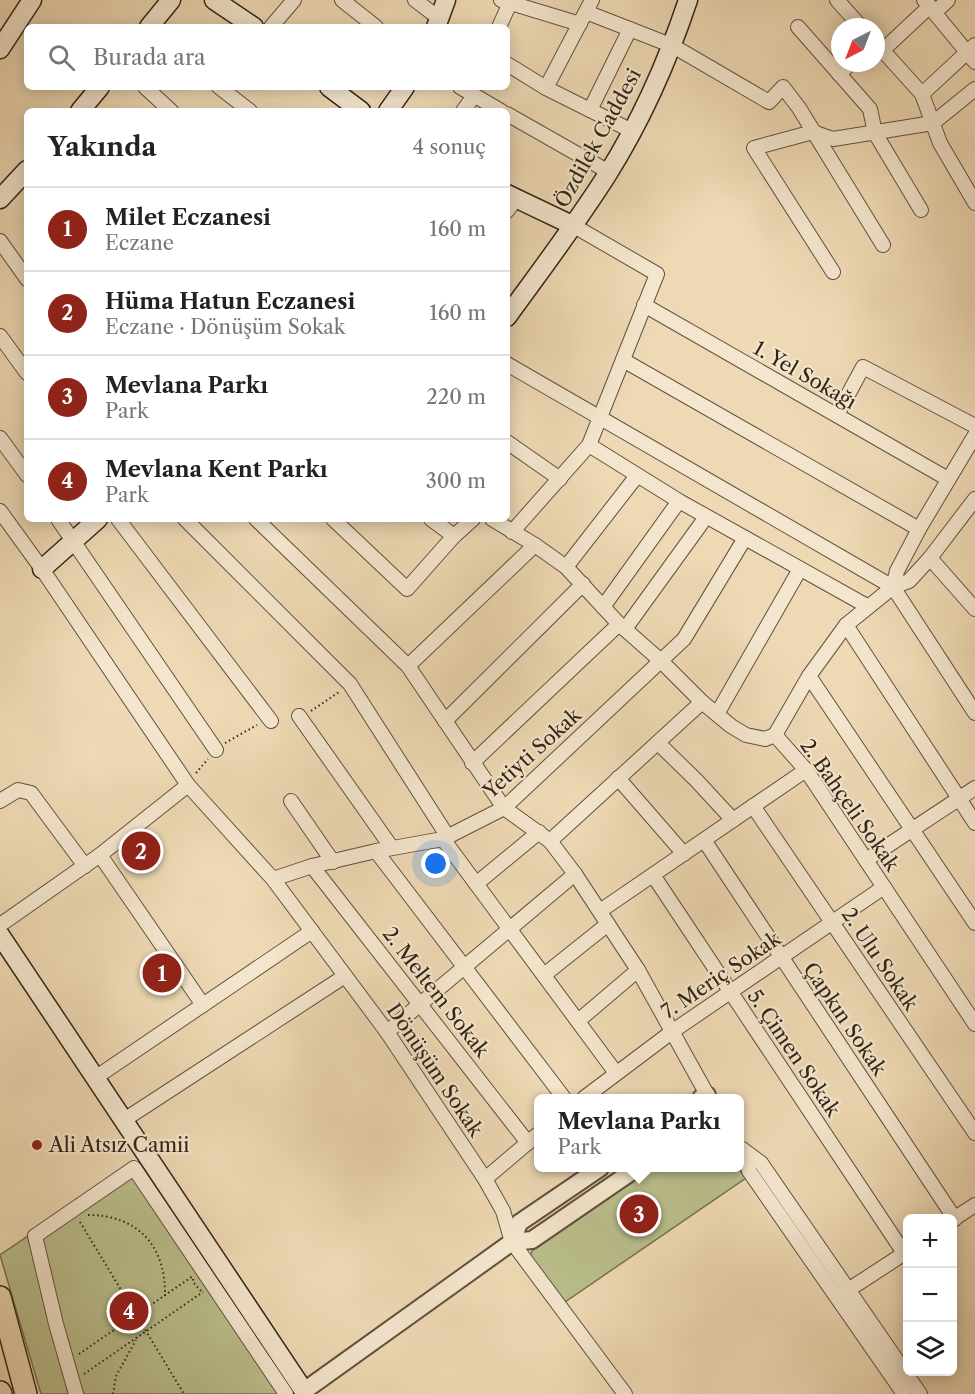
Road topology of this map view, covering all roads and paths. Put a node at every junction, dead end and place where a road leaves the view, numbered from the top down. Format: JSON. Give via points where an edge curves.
{"nodes":[{"id":1,"x":32,"y":0,"type":"edge"},
{"id":2,"x":171,"y":0,"type":"edge"},
{"id":3,"x":294,"y":0,"type":"edge"},
{"id":4,"x":342,"y":0,"type":"edge"},
{"id":5,"x":415,"y":0,"type":"edge"},
{"id":6,"x":446,"y":0,"type":"edge"},
{"id":7,"x":688,"y":0,"type":"edge"},
{"id":8,"x":837,"y":0,"type":"edge"},
{"id":9,"x":948,"y":0,"type":"edge"},
{"id":10,"x":218,"y":1,"type":"edge"},
{"id":11,"x":506,"y":1,"type":"edge"},
{"id":12,"x":930,"y":6,"type":"edge"},
{"id":13,"x":586,"y":12,"type":"edge"},
{"id":14,"x":853,"y":18,"type":"edge"},
{"id":15,"x":438,"y":23,"type":"edge"},
{"id":16,"x":151,"y":24,"type":"edge"},
{"id":17,"x":250,"y":24,"type":"edge"},
{"id":18,"x":274,"y":24,"type":"edge"},
{"id":19,"x":372,"y":24,"type":"edge"},
{"id":20,"x":500,"y":24,"type":"edge"},
{"id":21,"x":798,"y":27,"type":"dead end"},
{"id":22,"x":630,"y":29,"type":"junction"},
{"id":23,"x":885,"y":42,"type":"edge"},
{"id":24,"x":673,"y":46,"type":"junction"},
{"id":25,"x":0,"y":49,"type":"edge"},
{"id":26,"x":972,"y":53,"type":"edge"},
{"id":27,"x":885,"y":54,"type":"edge"},
{"id":28,"x":510,"y":66,"type":"edge"},
{"id":29,"x":839,"y":74,"type":"joint"},
{"id":30,"x":546,"y":88,"type":"junction"},
{"id":31,"x":975,"y":89,"type":"edge"},
{"id":32,"x":98,"y":90,"type":"edge"},
{"id":33,"x":148,"y":90,"type":"edge"},
{"id":34,"x":223,"y":90,"type":"edge"},
{"id":35,"x":331,"y":90,"type":"edge"},
{"id":36,"x":403,"y":90,"type":"edge"},
{"id":37,"x":468,"y":90,"type":"edge"},
{"id":38,"x":922,"y":94,"type":"junction"},
{"id":39,"x":342,"y":105,"type":"edge"},
{"id":40,"x":84,"y":108,"type":"edge"},
{"id":41,"x":168,"y":108,"type":"edge"},
{"id":42,"x":246,"y":108,"type":"edge"},
{"id":43,"x":390,"y":108,"type":"edge"},
{"id":44,"x":464,"y":108,"type":"edge"},
{"id":45,"x":496,"y":108,"type":"edge"},
{"id":46,"x":590,"y":110,"type":"junction"},
{"id":47,"x":510,"y":116,"type":"edge"},
{"id":48,"x":933,"y":123,"type":"junction"},
{"id":49,"x":632,"y":131,"type":"junction"},
{"id":50,"x":813,"y":132,"type":"junction"},
{"id":51,"x":875,"y":133,"type":"junction"},
{"id":52,"x":609,"y":172,"type":"junction"},
{"id":53,"x":24,"y":180,"type":"edge"},
{"id":54,"x":972,"y":192,"type":"edge"},
{"id":55,"x":0,"y":199,"type":"edge"},
{"id":56,"x":510,"y":201,"type":"edge"},
{"id":57,"x":921,"y":210,"type":"dead end"},
{"id":58,"x":574,"y":226,"type":"junction"},
{"id":59,"x":0,"y":241,"type":"edge"},
{"id":60,"x":883,"y":245,"type":"dead end"},
{"id":61,"x":833,"y":272,"type":"dead end"},
{"id":62,"x":24,"y":275,"type":"edge"},
{"id":63,"x":644,"y":305,"type":"junction"},
{"id":64,"x":510,"y":313,"type":"edge"},
{"id":65,"x":0,"y":336,"type":"edge"},
{"id":66,"x":623,"y":360,"type":"junction"},
{"id":67,"x":510,"y":366,"type":"edge"},
{"id":68,"x":24,"y":369,"type":"edge"},
{"id":69,"x":837,"y":415,"type":"junction"},
{"id":70,"x":600,"y":416,"type":"junction"},
{"id":71,"x":975,"y":426,"type":"edge"},
{"id":72,"x":975,"y":435,"type":"edge"},
{"id":73,"x":0,"y":438,"type":"edge"},
{"id":74,"x":510,"y":444,"type":"edge"},
{"id":75,"x":589,"y":445,"type":"junction"},
{"id":76,"x":24,"y":471,"type":"edge"},
{"id":77,"x":636,"y":477,"type":"junction"},
{"id":78,"x":560,"y":479,"type":"junction"},
{"id":79,"x":948,"y":479,"type":"junction"},
{"id":80,"x":975,"y":499,"type":"edge"},
{"id":81,"x":679,"y":501,"type":"junction"},
{"id":82,"x":0,"y":511,"type":"edge"},
{"id":83,"x":706,"y":517,"type":"junction"},
{"id":84,"x":60,"y":522,"type":"edge"},
{"id":85,"x":95,"y":522,"type":"edge"},
{"id":86,"x":120,"y":522,"type":"edge"},
{"id":87,"x":188,"y":522,"type":"edge"},
{"id":88,"x":259,"y":522,"type":"edge"},
{"id":89,"x":336,"y":522,"type":"edge"},
{"id":90,"x":435,"y":522,"type":"edge"},
{"id":91,"x":470,"y":522,"type":"edge"},
{"id":92,"x":497,"y":522,"type":"edge"},
{"id":93,"x":5,"y":529,"type":"edge"},
{"id":94,"x":919,"y":529,"type":"junction"},
{"id":95,"x":512,"y":532,"type":"junction"},
{"id":96,"x":454,"y":536,"type":"junction"},
{"id":97,"x":745,"y":538,"type":"junction"},
{"id":98,"x":74,"y":541,"type":"junction"},
{"id":99,"x":535,"y":545,"type":"junction"},
{"id":100,"x":930,"y":558,"type":"junction"},
{"id":101,"x":566,"y":567,"type":"junction"},
{"id":102,"x":42,"y":569,"type":"junction"},
{"id":103,"x":800,"y":569,"type":"junction"},
{"id":104,"x":582,"y":584,"type":"junction"},
{"id":105,"x":893,"y":587,"type":"junction"},
{"id":106,"x":867,"y":606,"type":"junction"},
{"id":107,"x":603,"y":607,"type":"junction"},
{"id":108,"x":975,"y":609,"type":"edge"},
{"id":109,"x":846,"y":625,"type":"junction"},
{"id":110,"x":622,"y":627,"type":"junction"},
{"id":111,"x":661,"y":661,"type":"junction"},
{"id":112,"x":408,"y":666,"type":"junction"},
{"id":113,"x":809,"y":676,"type":"junction"},
{"id":114,"x":702,"y":702,"type":"junction"},
{"id":115,"x":975,"y":713,"type":"edge"},
{"id":116,"x":717,"y":714,"type":"junction"},
{"id":117,"x":299,"y":716,"type":"dead end"},
{"id":118,"x":445,"y":720,"type":"junction"},
{"id":119,"x":271,"y":721,"type":"dead end"},
{"id":120,"x":775,"y":735,"type":"junction"},
{"id":121,"x":657,"y":743,"type":"junction"},
{"id":122,"x":216,"y":750,"type":"dead end"},
{"id":123,"x":472,"y":763,"type":"junction"},
{"id":124,"x":806,"y":770,"type":"junction"},
{"id":125,"x":618,"y":778,"type":"junction"},
{"id":126,"x":188,"y":785,"type":"junction"},
{"id":127,"x":975,"y":788,"type":"edge"},
{"id":128,"x":959,"y":799,"type":"junction"},
{"id":129,"x":0,"y":801,"type":"edge"},
{"id":130,"x":291,"y":801,"type":"dead end"},
{"id":131,"x":753,"y":806,"type":"junction"},
{"id":132,"x":504,"y":808,"type":"junction"},
{"id":133,"x":733,"y":820,"type":"junction"},
{"id":134,"x":975,"y":824,"type":"edge"},
{"id":135,"x":912,"y":829,"type":"junction"},
{"id":136,"x":544,"y":836,"type":"junction"},
{"id":137,"x":446,"y":838,"type":"junction"},
{"id":138,"x":704,"y":840,"type":"junction"},
{"id":139,"x":392,"y":848,"type":"junction"},
{"id":140,"x":376,"y":851,"type":"junction"},
{"id":141,"x":684,"y":854,"type":"junction"},
{"id":142,"x":100,"y":855,"type":"junction"},
{"id":143,"x":866,"y":860,"type":"junction"},
{"id":144,"x":333,"y":862,"type":"junction"},
{"id":145,"x":85,"y":866,"type":"junction"},
{"id":146,"x":312,"y":866,"type":"junction"},
{"id":147,"x":575,"y":874,"type":"junction"},
{"id":148,"x":653,"y":875,"type":"junction"},
{"id":149,"x":273,"y":879,"type":"junction"},
{"id":150,"x":476,"y":884,"type":"junction"},
{"id":151,"x":884,"y":887,"type":"junction"},
{"id":152,"x":600,"y":911,"type":"junction"},
{"id":153,"x":832,"y":923,"type":"junction"},
{"id":154,"x":975,"y":923,"type":"edge"},
{"id":155,"x":608,"y":924,"type":"junction"},
{"id":156,"x":0,"y":925,"type":"edge"},
{"id":157,"x":510,"y":929,"type":"junction"},
{"id":158,"x":312,"y":931,"type":"junction"},
{"id":159,"x":0,"y":935,"type":"edge"},
{"id":160,"x":781,"y":958,"type":"junction"},
{"id":161,"x":464,"y":967,"type":"junction"},
{"id":162,"x":638,"y":970,"type":"junction"},
{"id":163,"x":544,"y":975,"type":"junction"},
{"id":164,"x":345,"y":976,"type":"junction"},
{"id":165,"x":730,"y":992,"type":"junction"},
{"id":166,"x":421,"y":1003,"type":"junction"},
{"id":167,"x":203,"y":1005,"type":"junction"},
{"id":168,"x":578,"y":1021,"type":"junction"},
{"id":169,"x":975,"y":1024,"type":"edge"},
{"id":170,"x":673,"y":1031,"type":"junction"},
{"id":171,"x":387,"y":1032,"type":"junction"},
{"id":172,"x":616,"y":1073,"type":"junction"},
{"id":173,"x":95,"y":1078,"type":"junction"},
{"id":174,"x":561,"y":1094,"type":"edge"},
{"id":175,"x":589,"y":1094,"type":"edge"},
{"id":176,"x":704,"y":1094,"type":"edge"},
{"id":177,"x":124,"y":1120,"type":"junction"},
{"id":178,"x":975,"y":1133,"type":"edge"},
{"id":179,"x":533,"y":1138,"type":"edge"},
{"id":180,"x":744,"y":1156,"type":"edge"},
{"id":181,"x":593,"y":1172,"type":"edge"},
{"id":182,"x":630,"y":1172,"type":"edge"},
{"id":183,"x":485,"y":1179,"type":"junction"},
{"id":184,"x":975,"y":1205,"type":"edge"},
{"id":185,"x":949,"y":1214,"type":"edge"},
{"id":186,"x":75,"y":1215,"type":"dead end"},
{"id":187,"x":83,"y":1215,"type":"dead end"},
{"id":188,"x":957,"y":1217,"type":"edge"},
{"id":189,"x":512,"y":1242,"type":"junction"},
{"id":190,"x":903,"y":1248,"type":"edge"},
{"id":191,"x":903,"y":1254,"type":"edge"},
{"id":192,"x":203,"y":1269,"type":"junction"},
{"id":193,"x":213,"y":1285,"type":"junction"},
{"id":194,"x":843,"y":1294,"type":"junction"},
{"id":195,"x":165,"y":1296,"type":"junction"},
{"id":196,"x":0,"y":1297,"type":"edge"},
{"id":197,"x":136,"y":1315,"type":"junction"},
{"id":198,"x":146,"y":1331,"type":"junction"},
{"id":199,"x":138,"y":1337,"type":"junction"},
{"id":200,"x":66,"y":1362,"type":"junction"},
{"id":201,"x":74,"y":1388,"type":"edge"},
{"id":202,"x":295,"y":1392,"type":"edge"},
{"id":203,"x":29,"y":1394,"type":"edge"},
{"id":204,"x":113,"y":1394,"type":"edge"},
{"id":205,"x":184,"y":1394,"type":"edge"},
{"id":206,"x":625,"y":1394,"type":"edge"},
{"id":207,"x":904,"y":1394,"type":"edge"},
{"id":208,"x":920,"y":1394,"type":"edge"}],
"edges":[{"from":1,"to":25,"type":"main road"},
{"from":2,"to":16,"type":"main road"},
{"from":3,"to":18,"type":"street"},
{"from":4,"to":19,"type":"street"},
{"from":5,"to":15,"type":"street"},
{"from":6,"to":15,"type":"main road"},
{"from":7,"to":24,"type":"main road","name":"Özdilek Caddesi"},
{"from":8,"to":14,"type":"street"},
{"from":9,"to":12,"type":"street"},
{"from":10,"to":17,"type":"main road"},
{"from":11,"to":13,"type":"street"},
{"from":11,"to":20,"type":"street"},
{"from":12,"to":23,"type":"street"},
{"from":12,"to":26,"type":"street"},
{"from":13,"to":22,"type":"street"},
{"from":13,"to":30,"type":"street"},
{"from":21,"to":29,"type":"street"},
{"from":22,"to":24,"type":"street"},
{"from":22,"to":46,"type":"street"},
{"from":24,"to":49,"type":"main road","name":"Özdilek Caddesi"},
{"from":24,"to":50,"type":"street","via":[[769,102],[783,87]]},
{"from":26,"to":38,"type":"street"},
{"from":27,"to":38,"type":"street"},
{"from":28,"to":30,"type":"street"},
{"from":29,"to":51,"type":"street","via":[[870,109]]},
{"from":30,"to":46,"type":"street"},
{"from":31,"to":48,"type":"street"},
{"from":32,"to":40,"type":"main road"},
{"from":33,"to":41,"type":"street"},
{"from":34,"to":42,"type":"street"},
{"from":35,"to":39,"type":"main road"},
{"from":36,"to":43,"type":"main road"},
{"from":37,"to":44,"type":"street"},
{"from":37,"to":45,"type":"street"},
{"from":38,"to":48,"type":"street"},
{"from":46,"to":49,"type":"street"},
{"from":47,"to":52,"type":"street"},
{"from":48,"to":51,"type":"street"},
{"from":48,"to":54,"type":"street","via":[[940,143]]},
{"from":49,"to":52,"type":"main road","name":"Özdilek Caddesi"},
{"from":50,"to":51,"type":"street","via":[[833,139]]},
{"from":50,"to":60,"type":"street"},
{"from":50,"to":61,"type":"street","via":[[754,148]]},
{"from":51,"to":57,"type":"street"},
{"from":52,"to":58,"type":"main road","name":"Özdilek Caddesi"},
{"from":53,"to":55,"type":"main road"},
{"from":56,"to":58,"type":"main road"},
{"from":58,"to":63,"type":"street","via":[[657,274]]},
{"from":58,"to":64,"type":"main road","name":"Özdilek Caddesi"},
{"from":59,"to":62,"type":"street"},
{"from":63,"to":66,"type":"street"},
{"from":63,"to":69,"type":"street","name":"1. Yel Sokağı"},
{"from":65,"to":68,"type":"street"},
{"from":66,"to":70,"type":"street"},
{"from":66,"to":94,"type":"street"},
{"from":67,"to":70,"type":"street"},
{"from":69,"to":71,"type":"street","via":[[863,367]]},
{"from":69,"to":79,"type":"street","name":"1. Yel Sokağı"},
{"from":70,"to":75,"type":"street"},
{"from":70,"to":105,"type":"street"},
{"from":72,"to":79,"type":"street"},
{"from":73,"to":76,"type":"street"},
{"from":74,"to":78,"type":"street"},
{"from":75,"to":77,"type":"street"},
{"from":75,"to":78,"type":"street"},
{"from":77,"to":81,"type":"street"},
{"from":77,"to":101,"type":"street"},
{"from":78,"to":95,"type":"street"},
{"from":79,"to":94,"type":"street"},
{"from":80,"to":100,"type":"street"},
{"from":81,"to":83,"type":"street"},
{"from":81,"to":107,"type":"street"},
{"from":82,"to":93,"type":"street","name":"Dönüşüm Sokak"},
{"from":83,"to":97,"type":"street"},
{"from":83,"to":110,"type":"street"},
{"from":84,"to":98,"type":"street"},
{"from":85,"to":98,"type":"main road"},
{"from":86,"to":119,"type":"street"},
{"from":87,"to":137,"type":"street","via":[[350,684]]},
{"from":88,"to":112,"type":"street"},
{"from":89,"to":96,"type":"street","via":[[407,589]]},
{"from":90,"to":96,"type":"street"},
{"from":91,"to":96,"type":"street"},
{"from":92,"to":95,"type":"street","name":"2. Bahçeli Sokak"},
{"from":93,"to":102,"type":"street","name":"Dönüşüm Sokak"},
{"from":94,"to":105,"type":"street"},
{"from":95,"to":99,"type":"street","name":"2. Bahçeli Sokak"},
{"from":97,"to":103,"type":"street"},
{"from":97,"to":111,"type":"street","name":"Yetiyti Sokak","via":[[684,639]]},
{"from":98,"to":102,"type":"main road"},
{"from":98,"to":122,"type":"street"},
{"from":99,"to":101,"type":"street","name":"2. Bahçeli Sokak"},
{"from":99,"to":112,"type":"street"},
{"from":100,"to":105,"type":"street","via":[[909,581]]},
{"from":100,"to":108,"type":"street"},
{"from":101,"to":104,"type":"street","name":"2. Bahçeli Sokak"},
{"from":102,"to":126,"type":"street","name":"Dönüşüm Sokak"},
{"from":103,"to":106,"type":"street"},
{"from":103,"to":116,"type":"street"},
{"from":104,"to":107,"type":"street","name":"2. Bahçeli Sokak"},
{"from":104,"to":118,"type":"street"},
{"from":105,"to":106,"type":"street"},
{"from":105,"to":115,"type":"street"},
{"from":106,"to":109,"type":"street"},
{"from":107,"to":110,"type":"street","name":"2. Bahçeli Sokak"},
{"from":109,"to":113,"type":"street"},
{"from":109,"to":128,"type":"street"},
{"from":110,"to":111,"type":"street","name":"2. Bahçeli Sokak"},
{"from":110,"to":123,"type":"street"},
{"from":111,"to":114,"type":"street","name":"2. Bahçeli Sokak"},
{"from":111,"to":132,"type":"street","name":"Yetiyti Sokak"},
{"from":112,"to":118,"type":"street"},
{"from":113,"to":120,"type":"street"},
{"from":113,"to":135,"type":"street"},
{"from":114,"to":116,"type":"street","name":"2. Bahçeli Sokak"},
{"from":114,"to":121,"type":"street"},
{"from":116,"to":120,"type":"street","name":"2. Bahçeli Sokak","via":[[746,735],[765,739]]},
{"from":117,"to":139,"type":"street"},
{"from":118,"to":123,"type":"street"},
{"from":120,"to":124,"type":"street","name":"2. Bahçeli Sokak"},
{"from":121,"to":125,"type":"street"},
{"from":121,"to":133,"type":"street"},
{"from":123,"to":132,"type":"street"},
{"from":124,"to":131,"type":"street"},
{"from":124,"to":143,"type":"street","name":"2. Bahçeli Sokak"},
{"from":125,"to":136,"type":"street"},
{"from":125,"to":141,"type":"street"},
{"from":126,"to":142,"type":"street"},
{"from":126,"to":149,"type":"street","name":"Dönüşüm Sokak"},
{"from":127,"to":128,"type":"street"},
{"from":128,"to":134,"type":"street"},
{"from":128,"to":135,"type":"street"},
{"from":129,"to":145,"type":"street","via":[[18,790],[31,793]]},
{"from":130,"to":144,"type":"street"},
{"from":131,"to":133,"type":"street"},
{"from":131,"to":153,"type":"street","name":"2. Ulu Sokak"},
{"from":132,"to":136,"type":"street"},
{"from":132,"to":137,"type":"street","name":"Yetiyti Sokak"},
{"from":133,"to":138,"type":"street"},
{"from":135,"to":143,"type":"street"},
{"from":135,"to":154,"type":"street"},
{"from":136,"to":147,"type":"street"},
{"from":136,"to":150,"type":"street"},
{"from":137,"to":139,"type":"street","name":"Yetiyti Sokak"},
{"from":137,"to":150,"type":"street"},
{"from":138,"to":141,"type":"street"},
{"from":138,"to":160,"type":"street","name":"Çapkın Sokak"},
{"from":139,"to":140,"type":"street","name":"Yetiyti Sokak"},
{"from":140,"to":144,"type":"street","name":"Yetiyti Sokak"},
{"from":140,"to":161,"type":"street"},
{"from":141,"to":148,"type":"street"},
{"from":142,"to":145,"type":"street"},
{"from":142,"to":167,"type":"street"},
{"from":143,"to":151,"type":"street","name":"2. Bahçeli Sokak"},
{"from":144,"to":146,"type":"street","name":"Yetiyti Sokak"},
{"from":145,"to":156,"type":"street"},
{"from":146,"to":149,"type":"street","name":"Yetiyti Sokak"},
{"from":146,"to":166,"type":"street","name":"2. Meltem Sokak"},
{"from":147,"to":152,"type":"street"},
{"from":147,"to":157,"type":"street"},
{"from":148,"to":152,"type":"street"},
{"from":148,"to":165,"type":"street","name":"5. Çimen Sokak"},
{"from":149,"to":158,"type":"street","name":"Dönüşüm Sokak"},
{"from":150,"to":157,"type":"street"},
{"from":151,"to":153,"type":"street","name":"7. Meriç Sokak"},
{"from":151,"to":169,"type":"street","name":"2. Bahçeli Sokak"},
{"from":152,"to":155,"type":"street"},
{"from":153,"to":160,"type":"street","name":"7. Meriç Sokak"},
{"from":153,"to":178,"type":"street","name":"2. Ulu Sokak"},
{"from":155,"to":162,"type":"street"},
{"from":155,"to":163,"type":"street"},
{"from":157,"to":161,"type":"street"},
{"from":157,"to":163,"type":"street"},
{"from":158,"to":164,"type":"street","name":"Dönüşüm Sokak"},
{"from":158,"to":167,"type":"street"},
{"from":159,"to":173,"type":"main road"},
{"from":160,"to":165,"type":"street","name":"7. Meriç Sokak"},
{"from":160,"to":185,"type":"street","name":"Çapkın Sokak"},
{"from":161,"to":166,"type":"street"},
{"from":161,"to":174,"type":"street"},
{"from":162,"to":168,"type":"street"},
{"from":162,"to":170,"type":"street"},
{"from":163,"to":168,"type":"street"},
{"from":164,"to":171,"type":"street","name":"Dönüşüm Sokak"},
{"from":164,"to":177,"type":"street"},
{"from":165,"to":170,"type":"street","name":"7. Meriç Sokak"},
{"from":165,"to":190,"type":"street","name":"5. Çimen Sokak"},
{"from":166,"to":171,"type":"street"},
{"from":166,"to":179,"type":"street","name":"2. Meltem Sokak"},
{"from":167,"to":173,"type":"street"},
{"from":168,"to":172,"type":"street"},
{"from":170,"to":172,"type":"street","name":"7. Meriç Sokak"},
{"from":170,"to":176,"type":"street"},
{"from":171,"to":183,"type":"street","name":"Dönüşüm Sokak"},
{"from":172,"to":175,"type":"street","name":"7. Meriç Sokak"},
{"from":173,"to":177,"type":"main road"},
{"from":177,"to":202,"type":"main road"},
{"from":179,"to":183,"type":"street"},
{"from":180,"to":194,"type":"street","via":[[749,1171]]},
{"from":181,"to":189,"type":"street","via":[[519,1224]]},
{"from":182,"to":189,"type":"street","via":[[532,1240]]},
{"from":183,"to":189,"type":"street","name":"Dönüşüm Sokak","via":[[502,1211]]},
{"from":184,"to":188,"type":"street"},
{"from":186,"to":197,"type":"path"},
{"from":187,"to":195,"type":"path","via":[[117,1219],[143,1234],[162,1263]]},
{"from":189,"to":202,"type":"street"},
{"from":189,"to":206,"type":"street","name":"Dönüşüm Sokak"},
{"from":191,"to":194,"type":"street"},
{"from":192,"to":193,"type":"street"},
{"from":192,"to":195,"type":"path"},
{"from":192,"to":200,"type":"street","via":[[134,1168],[35,1236]]},
{"from":193,"to":198,"type":"path"},
{"from":193,"to":202,"type":"street"},
{"from":194,"to":207,"type":"street"},
{"from":194,"to":208,"type":"street"},
{"from":195,"to":197,"type":"path"},
{"from":196,"to":203,"type":"main road"},
{"from":197,"to":198,"type":"path"},
{"from":197,"to":200,"type":"path"},
{"from":198,"to":199,"type":"path"},
{"from":198,"to":205,"type":"path"},
{"from":199,"to":201,"type":"path"},
{"from":199,"to":204,"type":"path","via":[[116,1376]]},
{"from":200,"to":201,"type":"street"}]}
